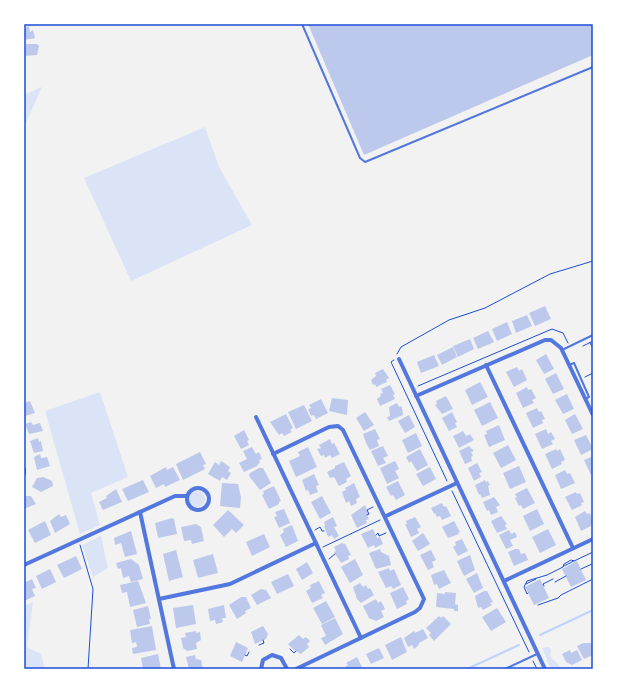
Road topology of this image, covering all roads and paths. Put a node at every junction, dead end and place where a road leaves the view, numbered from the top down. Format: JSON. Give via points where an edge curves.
{"nodes":[{"id":1,"x":302,"y":24,"type":"edge"},
{"id":2,"x":593,"y":67,"type":"edge"},
{"id":3,"x":593,"y":262,"type":"edge"},
{"id":4,"x":593,"y":335,"type":"edge"},
{"id":5,"x":590,"y":342,"type":"dead end"},
{"id":6,"x":568,"y":343,"type":"dead end"},
{"id":7,"x":593,"y":348,"type":"edge"},
{"id":8,"x":562,"y":350,"type":"junction"},
{"id":9,"x":483,"y":358,"type":"junction"},
{"id":10,"x":399,"y":359,"type":"joint"},
{"id":11,"x":484,"y":360,"type":"dead end"},
{"id":12,"x":394,"y":361,"type":"dead end"},
{"id":13,"x":486,"y":365,"type":"junction"},
{"id":14,"x":593,"y":373,"type":"edge"},
{"id":15,"x":584,"y":377,"type":"dead end"},
{"id":16,"x":419,"y":385,"type":"dead end"},
{"id":17,"x":408,"y":390,"type":"dead end"},
{"id":18,"x":405,"y":392,"type":"junction"},
{"id":19,"x":416,"y":396,"type":"junction"},
{"id":20,"x":593,"y":415,"type":"edge"},
{"id":21,"x":256,"y":417,"type":"dead end"},
{"id":22,"x":274,"y":454,"type":"junction"},
{"id":23,"x":24,"y":469,"type":"edge"},
{"id":24,"x":24,"y":474,"type":"edge"},
{"id":25,"x":447,"y":480,"type":"dead end"},
{"id":26,"x":457,"y":483,"type":"junction"},
{"id":27,"x":453,"y":492,"type":"dead end"},
{"id":28,"x":187,"y":496,"type":"junction"},
{"id":29,"x":380,"y":504,"type":"junction"},
{"id":30,"x":140,"y":512,"type":"junction"},
{"id":31,"x":367,"y":515,"type":"dead end"},
{"id":32,"x":386,"y":516,"type":"junction"},
{"id":33,"x":381,"y":519,"type":"dead end"},
{"id":34,"x":392,"y":530,"type":"junction"},
{"id":35,"x":324,"y":531,"type":"dead end"},
{"id":36,"x":310,"y":532,"type":"junction"},
{"id":37,"x":376,"y":535,"type":"dead end"},
{"id":38,"x":593,"y":539,"type":"edge"},
{"id":39,"x":316,"y":544,"type":"junction"},
{"id":40,"x":80,"y":545,"type":"dead end"},
{"id":41,"x":323,"y":547,"type":"dead end"},
{"id":42,"x":573,"y":548,"type":"junction"},
{"id":43,"x":593,"y":552,"type":"edge"},
{"id":44,"x":335,"y":554,"type":"dead end"},
{"id":45,"x":324,"y":561,"type":"junction"},
{"id":46,"x":574,"y":561,"type":"junction"},
{"id":47,"x":24,"y":564,"type":"edge"},
{"id":48,"x":592,"y":564,"type":"dead end"},
{"id":49,"x":563,"y":567,"type":"junction"},
{"id":50,"x":581,"y":569,"type":"dead end"},
{"id":51,"x":566,"y":576,"type":"dead end"},
{"id":52,"x":537,"y":579,"type":"junction"},
{"id":53,"x":553,"y":579,"type":"dead end"},
{"id":54,"x":593,"y":579,"type":"edge"},
{"id":55,"x":504,"y":581,"type":"junction"},
{"id":56,"x":555,"y":582,"type":"dead end"},
{"id":57,"x":526,"y":584,"type":"junction"},
{"id":58,"x":579,"y":584,"type":"dead end"},
{"id":59,"x":544,"y":586,"type":"dead end"},
{"id":60,"x":580,"y":586,"type":"junction"},
{"id":61,"x":528,"y":593,"type":"dead end"},
{"id":62,"x":505,"y":596,"type":"dead end"},
{"id":63,"x":502,"y":597,"type":"junction"},
{"id":64,"x":159,"y":599,"type":"junction"},
{"id":65,"x":538,"y":605,"type":"dead end"},
{"id":66,"x":361,"y":638,"type":"junction"},
{"id":67,"x":263,"y":640,"type":"dead end"},
{"id":68,"x":259,"y":645,"type":"dead end"},
{"id":69,"x":290,"y":649,"type":"dead end"},
{"id":70,"x":296,"y":651,"type":"dead end"},
{"id":71,"x":249,"y":652,"type":"dead end"},
{"id":72,"x":538,"y":653,"type":"junction"},
{"id":73,"x":245,"y":655,"type":"dead end"},
{"id":74,"x":531,"y":656,"type":"junction"},
{"id":75,"x":88,"y":669,"type":"edge"},
{"id":76,"x":174,"y":669,"type":"edge"},
{"id":77,"x":261,"y":669,"type":"edge"},
{"id":78,"x":287,"y":669,"type":"edge"},
{"id":79,"x":296,"y":669,"type":"edge"},
{"id":80,"x":505,"y":669,"type":"edge"},
{"id":81,"x":537,"y":669,"type":"edge"},
{"id":82,"x":545,"y":669,"type":"edge"}],
"edges":[{"from":1,"to":2,"type":"lane","via":[[360,158],[364,162]]},
{"from":3,"to":10,"type":"path","via":[[561,270],[485,308],[449,320],[401,347],[397,353]]},
{"from":4,"to":8,"type":"lane"},
{"from":5,"to":7,"type":"path"},
{"from":6,"to":9,"type":"path","via":[[563,333],[552,328]]},
{"from":8,"to":13,"type":"street","via":[[554,341],[545,340]]},
{"from":8,"to":20,"type":"street"},
{"from":9,"to":11,"type":"path"},
{"from":9,"to":16,"type":"path"},
{"from":10,"to":19,"type":"street"},
{"from":12,"to":18,"type":"path","via":[[391,362]]},
{"from":13,"to":19,"type":"street"},
{"from":13,"to":42,"type":"street"},
{"from":14,"to":15,"type":"path"},
{"from":17,"to":18,"type":"path"},
{"from":18,"to":25,"type":"path"},
{"from":19,"to":26,"type":"street"},
{"from":21,"to":22,"type":"street"},
{"from":22,"to":29,"type":"street","via":[[329,427],[341,428]]},
{"from":22,"to":36,"type":"street"},
{"from":23,"to":24,"type":"street"},
{"from":26,"to":32,"type":"street"},
{"from":26,"to":55,"type":"street"},
{"from":27,"to":63,"type":"path"},
{"from":28,"to":28,"type":"street","via":[[188,504],[193,509],[204,508],[208,502],[208,494],[200,488],[191,491]]},
{"from":28,"to":30,"type":"street","via":[[175,496]]},
{"from":29,"to":31,"type":"path","via":[[367,510]]},
{"from":29,"to":32,"type":"street"},
{"from":30,"to":47,"type":"street"},
{"from":30,"to":64,"type":"street"},
{"from":32,"to":34,"type":"street"},
{"from":33,"to":41,"type":"path"},
{"from":34,"to":37,"type":"path","via":[[380,536]]},
{"from":34,"to":66,"type":"street","via":[[423,596],[423,602],[415,612]]},
{"from":35,"to":36,"type":"path","via":[[322,532],[320,527]]},
{"from":36,"to":39,"type":"street"},
{"from":38,"to":42,"type":"street"},
{"from":39,"to":45,"type":"street"},
{"from":39,"to":64,"type":"street","via":[[230,584]]},
{"from":40,"to":75,"type":"path","via":[[93,589]]},
{"from":42,"to":55,"type":"street"},
{"from":43,"to":46,"type":"path"},
{"from":44,"to":45,"type":"path"},
{"from":45,"to":66,"type":"street"},
{"from":46,"to":49,"type":"path"},
{"from":46,"to":49,"type":"path","via":[[571,560]]},
{"from":48,"to":50,"type":"path"},
{"from":49,"to":52,"type":"path"},
{"from":51,"to":56,"type":"path"},
{"from":52,"to":57,"type":"path"},
{"from":52,"to":57,"type":"path","via":[[527,581]]},
{"from":53,"to":59,"type":"path","via":[[543,584]]},
{"from":54,"to":60,"type":"path"},
{"from":55,"to":72,"type":"street"},
{"from":57,"to":61,"type":"path","via":[[524,587]]},
{"from":58,"to":60,"type":"path"},
{"from":60,"to":65,"type":"path"},
{"from":62,"to":63,"type":"path"},
{"from":63,"to":74,"type":"path"},
{"from":64,"to":76,"type":"street"},
{"from":66,"to":79,"type":"street"},
{"from":67,"to":68,"type":"path","via":[[264,643]]},
{"from":69,"to":70,"type":"path","via":[[294,653]]},
{"from":71,"to":73,"type":"path","via":[[248,656]]},
{"from":72,"to":74,"type":"lane"},
{"from":72,"to":82,"type":"street"},
{"from":74,"to":80,"type":"lane"},
{"from":74,"to":81,"type":"path"},
{"from":77,"to":78,"type":"street","via":[[263,660],[272,655],[281,658]]}]}
